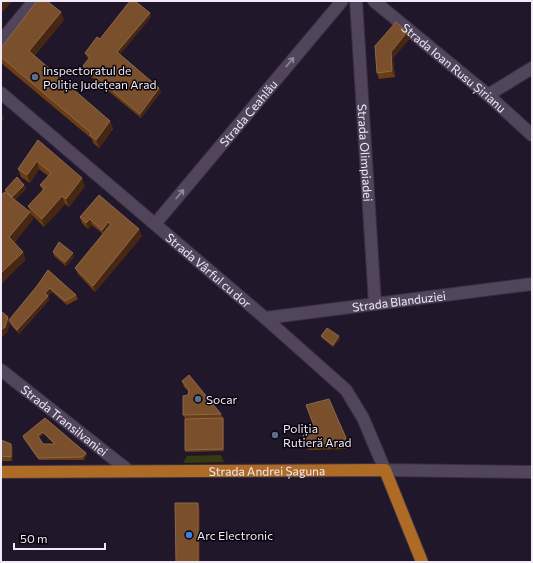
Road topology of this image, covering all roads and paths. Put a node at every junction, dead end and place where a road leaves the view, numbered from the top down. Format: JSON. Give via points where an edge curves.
{"nodes":[{"id":1,"x":34,"y":1,"type":"edge"},
{"id":2,"x":342,"y":1,"type":"edge"},
{"id":3,"x":356,"y":1,"type":"edge"},
{"id":4,"x":374,"y":1,"type":"edge"},
{"id":5,"x":1,"y":41,"type":"edge"},
{"id":6,"x":532,"y":68,"type":"edge"},
{"id":7,"x":1,"y":93,"type":"edge"},
{"id":8,"x":488,"y":95,"type":"junction"},
{"id":9,"x":532,"y":135,"type":"edge"},
{"id":10,"x":155,"y":224,"type":"junction"},
{"id":11,"x":532,"y":284,"type":"edge"},
{"id":12,"x":375,"y":304,"type":"junction"},
{"id":13,"x":265,"y":318,"type":"junction"},
{"id":14,"x":1,"y":370,"type":"edge"},
{"id":15,"x":385,"y":470,"type":"junction"},
{"id":16,"x":129,"y":471,"type":"junction"},
{"id":17,"x":1,"y":472,"type":"edge"},
{"id":18,"x":532,"y":472,"type":"edge"},
{"id":19,"x":422,"y":562,"type":"edge"}],
"edges":[{"from":1,"to":5,"type":"street"},
{"from":10,"to":2,"type":"street","name":"Strada Ceahlău","one_way":true},
{"from":3,"to":12,"type":"street","name":"Strada Olimpiadei"},
{"from":4,"to":8,"type":"street","name":"Strada Ioan Rusu Șirianu"},
{"from":6,"to":8,"type":"street"},
{"from":7,"to":10,"type":"street","name":"Strada Vârful cu dor"},
{"from":8,"to":9,"type":"street","name":"Strada Ioan Rusu Șirianu"},
{"from":10,"to":13,"type":"street","name":"Strada Vârful cu dor"},
{"from":11,"to":12,"type":"street","name":"Strada Blanduziei"},
{"from":12,"to":13,"type":"street","name":"Strada Blanduziei"},
{"from":13,"to":15,"type":"street","name":"Strada Vârful cu dor","via":[[346,390],[363,418]]},
{"from":14,"to":16,"type":"street","name":"Strada Transilvaniei"},
{"from":15,"to":16,"type":"main road","name":"Strada Andrei Șaguna"},
{"from":15,"to":18,"type":"street","name":"Strada Andrei Șaguna"},
{"from":15,"to":19,"type":"main road"},
{"from":16,"to":17,"type":"main road","name":"Strada Andrei Șaguna"}]}
